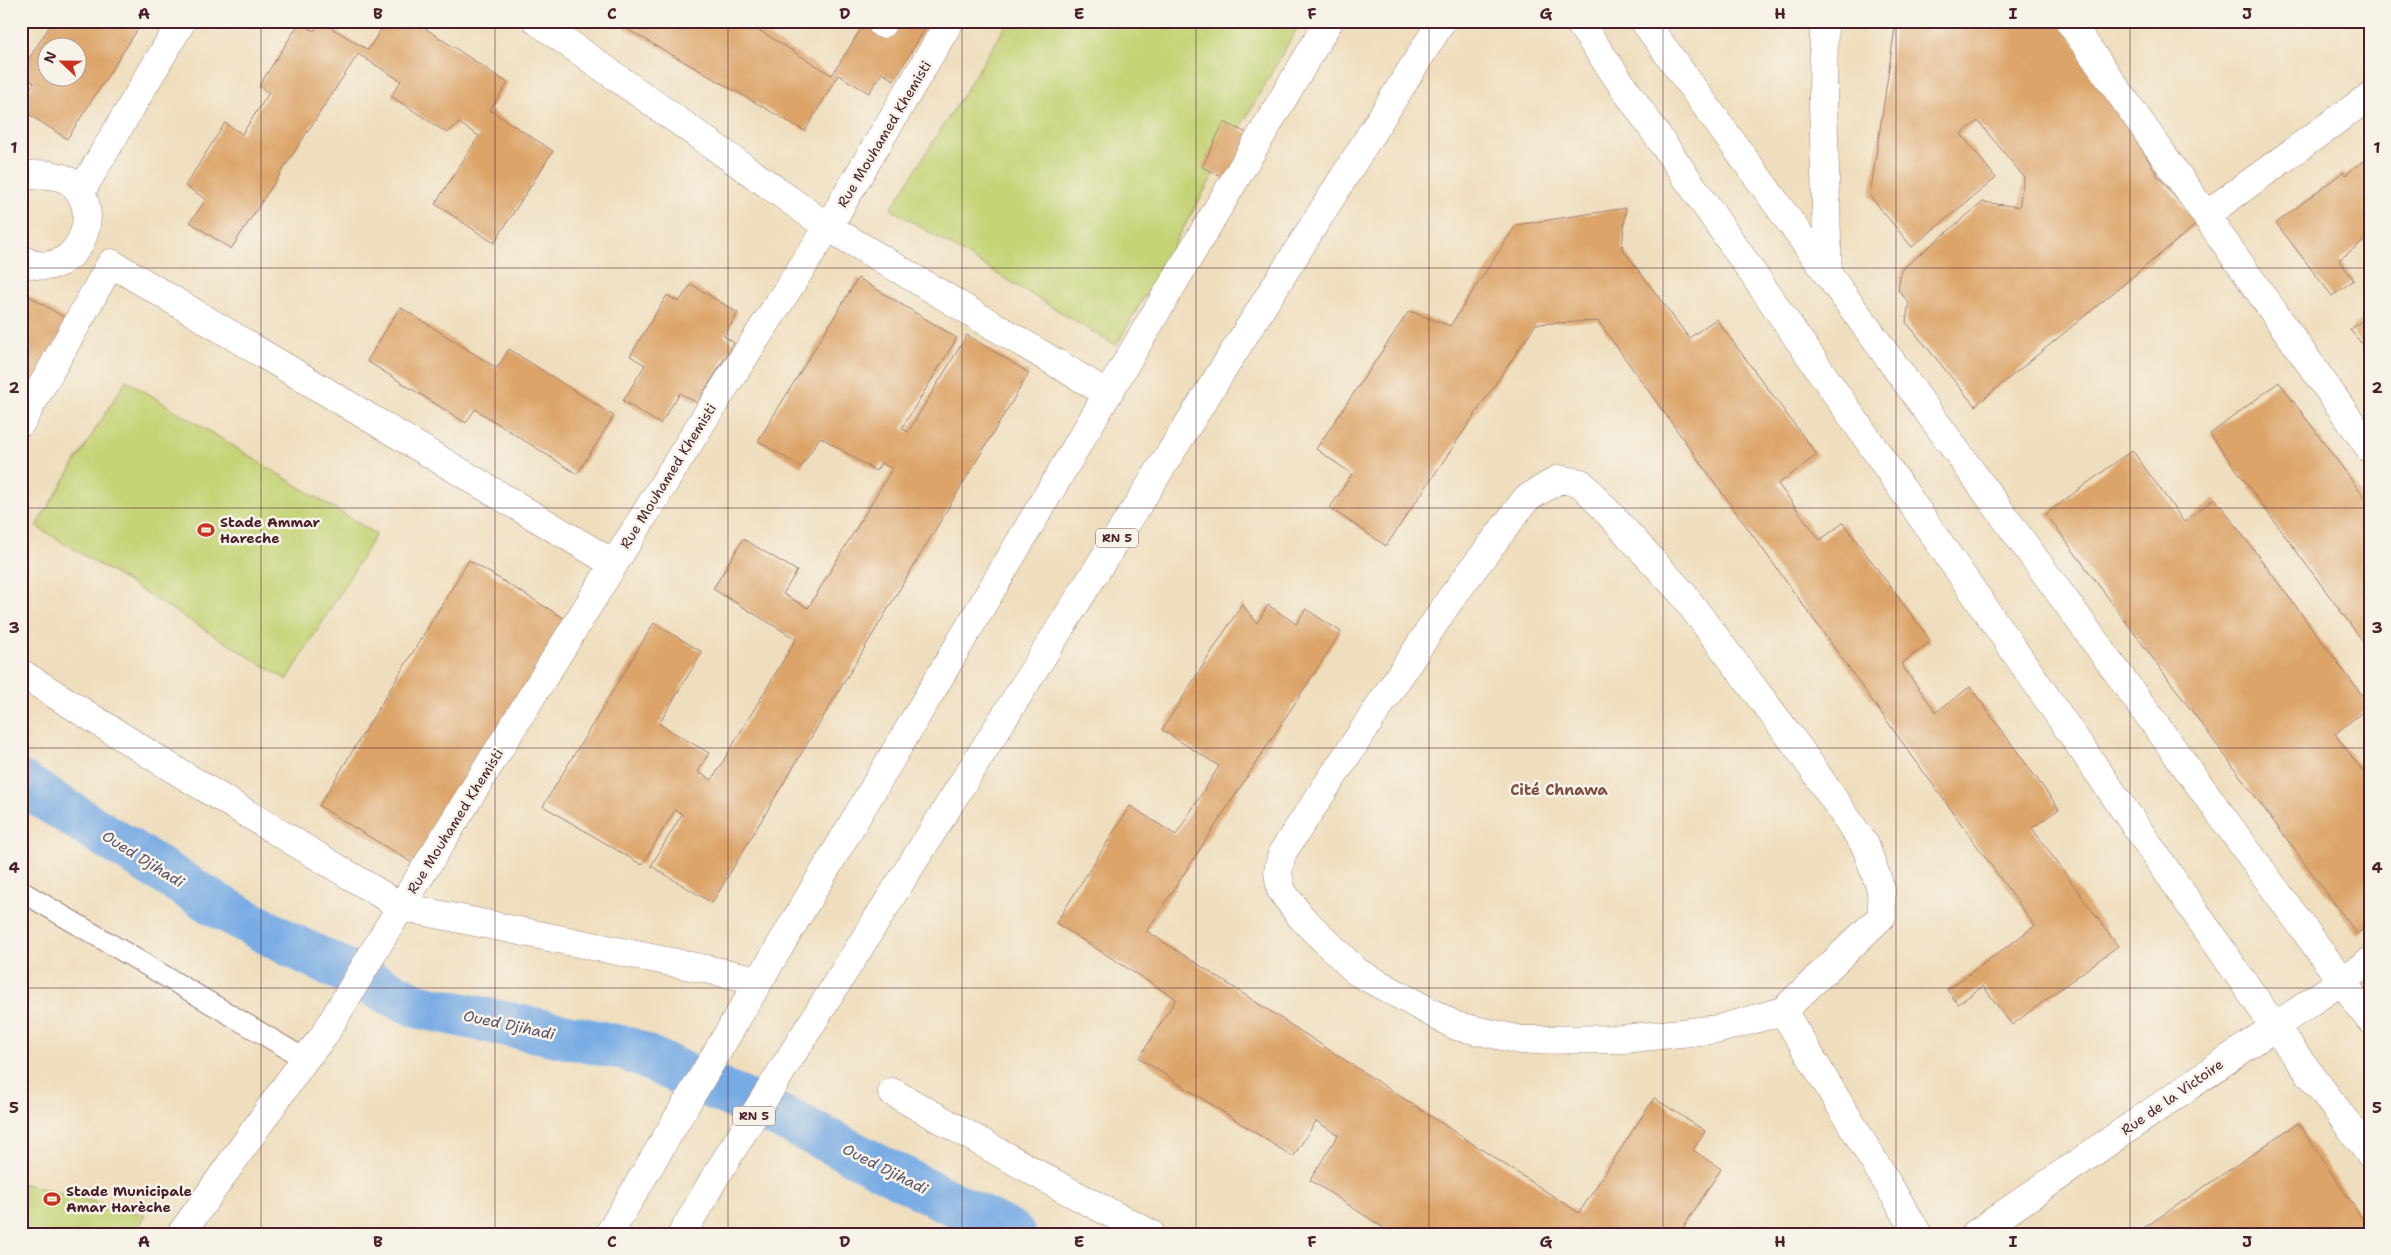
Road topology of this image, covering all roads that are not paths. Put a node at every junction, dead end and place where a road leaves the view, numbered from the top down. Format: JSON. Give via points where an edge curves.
{"nodes":[{"id":1,"x":182,"y":21,"type":"edge"},
{"id":2,"x":537,"y":21,"type":"edge"},
{"id":3,"x":950,"y":21,"type":"edge"},
{"id":4,"x":1329,"y":21,"type":"edge"},
{"id":5,"x":1442,"y":21,"type":"edge"},
{"id":6,"x":1578,"y":21,"type":"edge"},
{"id":7,"x":1644,"y":21,"type":"edge"},
{"id":8,"x":1824,"y":21,"type":"edge"},
{"id":9,"x":2069,"y":21,"type":"edge"},
{"id":10,"x":2370,"y":96,"type":"edge"},
{"id":11,"x":21,"y":179,"type":"edge"},
{"id":12,"x":80,"y":193,"type":"junction"},
{"id":13,"x":2207,"y":214,"type":"junction"},
{"id":14,"x":828,"y":228,"type":"junction"},
{"id":15,"x":82,"y":242,"type":"junction"},
{"id":16,"x":21,"y":259,"type":"edge"},
{"id":17,"x":110,"y":263,"type":"junction"},
{"id":18,"x":1828,"y":275,"type":"junction"},
{"id":19,"x":1108,"y":394,"type":"junction"},
{"id":20,"x":21,"y":424,"type":"edge"},
{"id":21,"x":2370,"y":449,"type":"edge"},
{"id":22,"x":614,"y":564,"type":"junction"},
{"id":23,"x":21,"y":673,"type":"edge"},
{"id":24,"x":21,"y":891,"type":"edge"},
{"id":25,"x":402,"y":907,"type":"junction"},
{"id":26,"x":2370,"y":961,"type":"edge"},
{"id":27,"x":2342,"y":979,"type":"junction"},
{"id":28,"x":759,"y":980,"type":"junction"},
{"id":29,"x":1783,"y":1010,"type":"junction"},
{"id":30,"x":2370,"y":1020,"type":"edge"},
{"id":31,"x":2274,"y":1026,"type":"junction"},
{"id":32,"x":305,"y":1059,"type":"junction"},
{"id":33,"x":892,"y":1092,"type":"dead end"},
{"id":34,"x":2370,"y":1154,"type":"edge"},
{"id":35,"x":185,"y":1232,"type":"edge"},
{"id":36,"x":686,"y":1233,"type":"edge"},
{"id":37,"x":608,"y":1234,"type":"edge"},
{"id":38,"x":1152,"y":1234,"type":"edge"},
{"id":39,"x":1918,"y":1234,"type":"edge"},
{"id":40,"x":1975,"y":1234,"type":"edge"}],
"edges":[{"from":1,"to":12,"type":"street"},
{"from":2,"to":14,"type":"street"},
{"from":3,"to":14,"type":"street","name":"Rue Mouhamed Khemisti"},
{"from":4,"to":19,"type":"street"},
{"from":5,"to":36,"type":"street","number":"RN 5","via":[[715,1177]]},
{"from":6,"to":31,"type":"street"},
{"from":7,"to":18,"type":"street"},
{"from":8,"to":18,"type":"street","via":[[1822,102]]},
{"from":9,"to":13,"type":"street"},
{"from":10,"to":13,"type":"street"},
{"from":11,"to":12,"type":"street","via":[[40,173],[55,175]]},
{"from":12,"to":15,"type":"street","via":[[87,209],[88,226]]},
{"from":13,"to":21,"type":"street"},
{"from":14,"to":19,"type":"street"},
{"from":14,"to":22,"type":"street","name":"Rue Mouhamed Khemisti"},
{"from":15,"to":16,"type":"street","via":[[72,254],[58,262],[43,265]]},
{"from":15,"to":17,"type":"street"},
{"from":17,"to":20,"type":"street"},
{"from":17,"to":22,"type":"street"},
{"from":18,"to":27,"type":"street"},
{"from":19,"to":28,"type":"street"},
{"from":22,"to":25,"type":"street","name":"Rue Mouhamed Khemisti"},
{"from":23,"to":25,"type":"street"},
{"from":24,"to":32,"type":"lane"},
{"from":25,"to":28,"type":"street"},
{"from":25,"to":32,"type":"street","name":"Rue Mouhamed Khemisti","via":[[324,1037]]},
{"from":26,"to":27,"type":"street","name":"Rue de la Victoire"},
{"from":27,"to":30,"type":"street"},
{"from":27,"to":31,"type":"street","name":"Rue de la Victoire"},
{"from":28,"to":37,"type":"street"},
{"from":29,"to":29,"type":"street","via":[[1882,916],[1882,890],[1865,846],[1800,750],[1682,593],[1582,483],[1559,479],[1526,499],[1449,601],[1282,853],[1278,872],[1282,890],[1302,917],[1357,972],[1456,1026],[1521,1040],[1623,1039],[1719,1029]]},
{"from":29,"to":39,"type":"street"},
{"from":31,"to":34,"type":"street"},
{"from":31,"to":40,"type":"street","name":"Rue de la Victoire"},
{"from":32,"to":35,"type":"street"},
{"from":33,"to":38,"type":"street","via":[[1066,1190]]}]}
